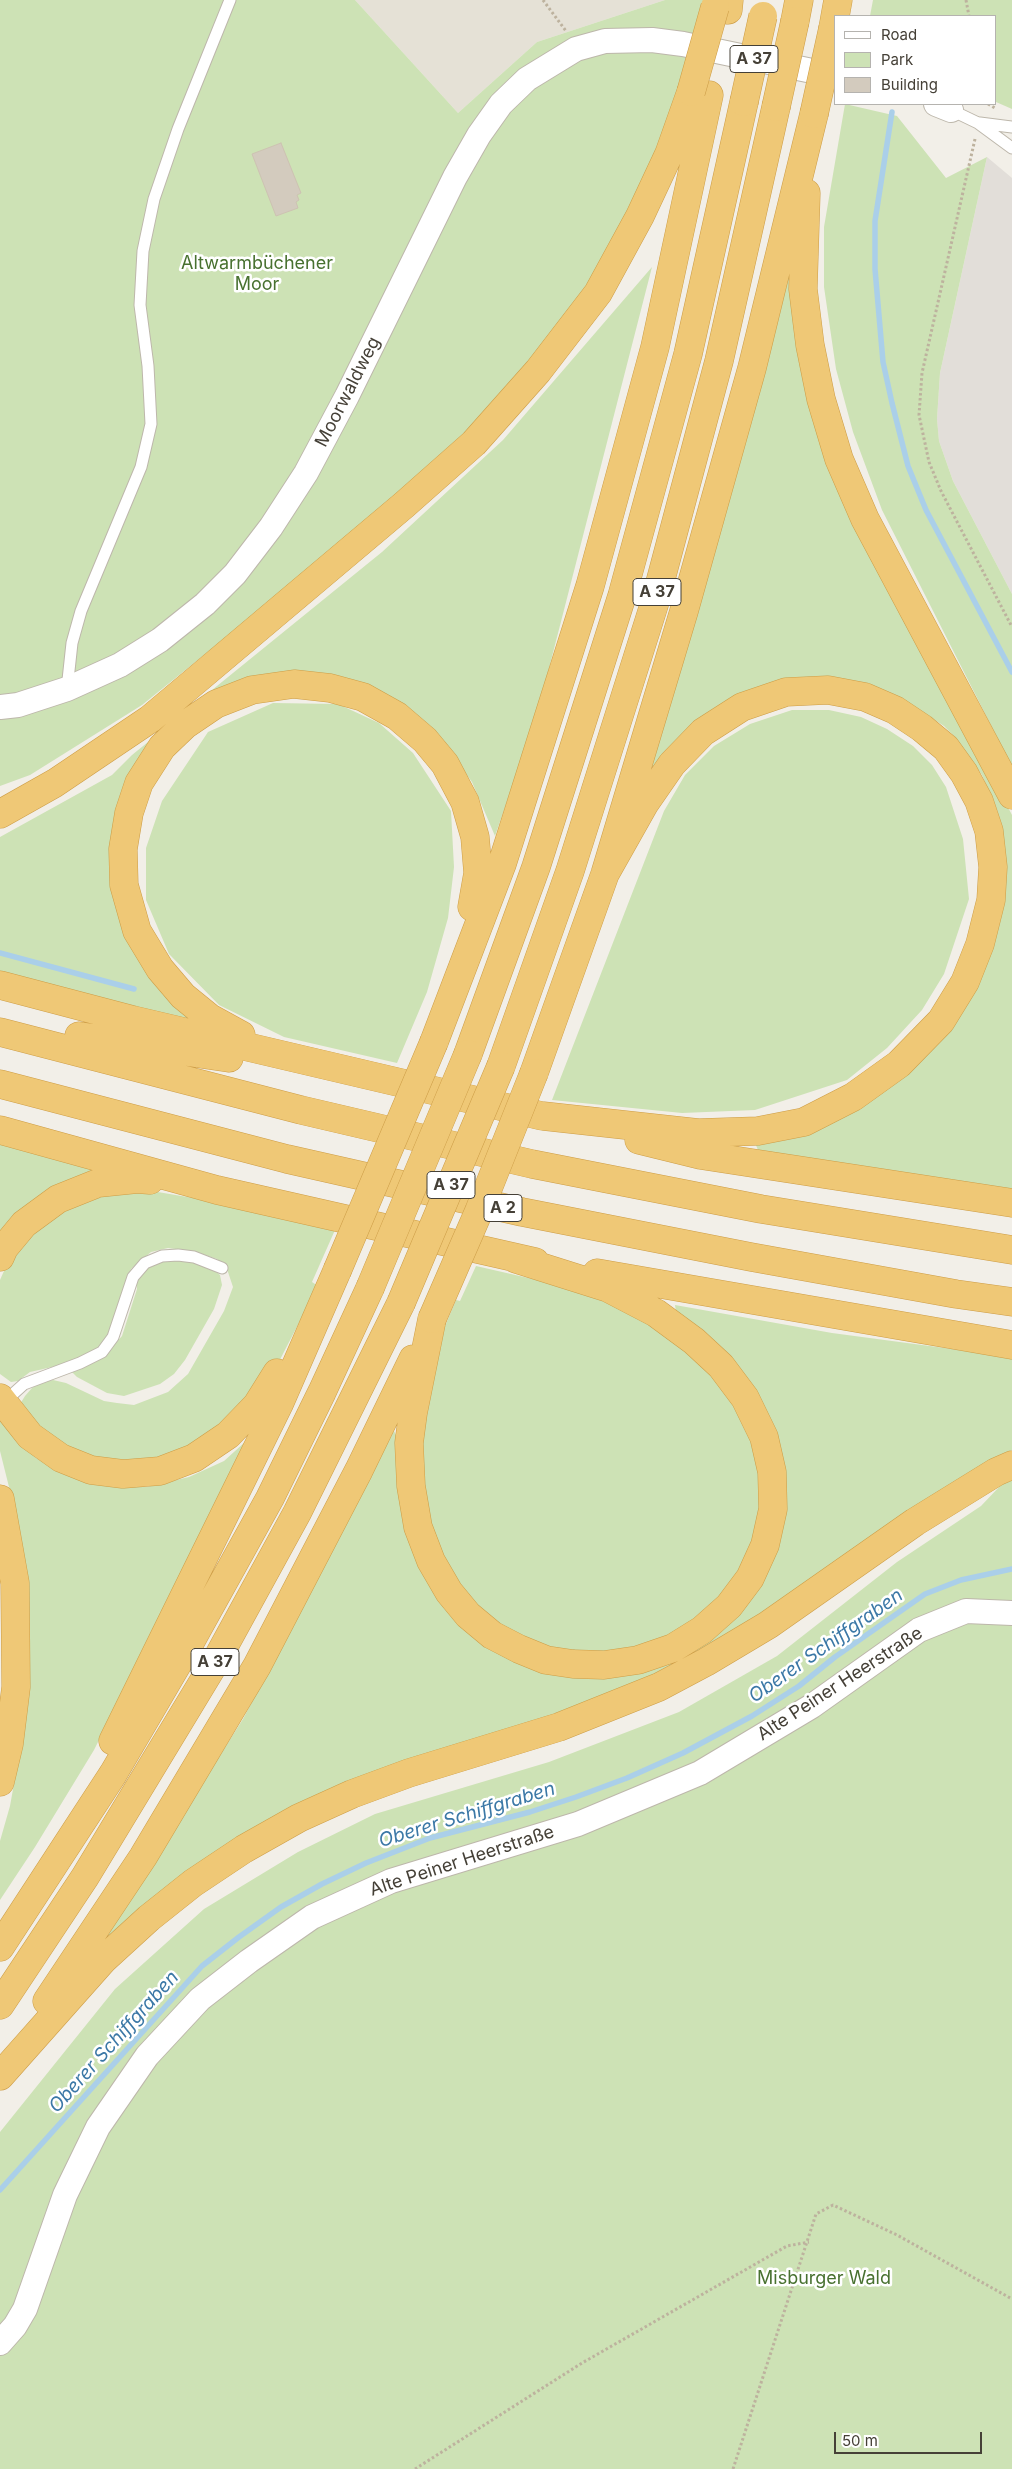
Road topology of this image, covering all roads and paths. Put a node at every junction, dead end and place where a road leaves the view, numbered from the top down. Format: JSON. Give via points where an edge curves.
{"nodes":[{"id":1,"x":230,"y":0,"type":"edge"},
{"id":2,"x":543,"y":0,"type":"edge"},
{"id":3,"x":838,"y":0,"type":"edge"},
{"id":4,"x":966,"y":0,"type":"edge"},
{"id":5,"x":722,"y":4,"type":"edge"},
{"id":6,"x":764,"y":8,"type":"edge"},
{"id":7,"x":797,"y":11,"type":"edge"},
{"id":8,"x":835,"y":15,"type":"edge"},
{"id":9,"x":969,"y":15,"type":"edge"},
{"id":10,"x":834,"y":22,"type":"edge"},
{"id":11,"x":576,"y":49,"type":"junction"},
{"id":12,"x":834,"y":76,"type":"edge"},
{"id":13,"x":700,"y":94,"type":"junction"},
{"id":14,"x":944,"y":107,"type":"edge"},
{"id":15,"x":978,"y":122,"type":"junction"},
{"id":16,"x":811,"y":125,"type":"junction"},
{"id":17,"x":1012,"y":126,"type":"edge"},
{"id":18,"x":1012,"y":148,"type":"edge"},
{"id":19,"x":1012,"y":627,"type":"edge"},
{"id":20,"x":67,"y":689,"type":"junction"},
{"id":21,"x":0,"y":707,"type":"edge"},
{"id":22,"x":1012,"y":795,"type":"edge"},
{"id":23,"x":0,"y":814,"type":"edge"},
{"id":24,"x":605,"y":874,"type":"junction"},
{"id":25,"x":0,"y":985,"type":"edge"},
{"id":26,"x":448,"y":1000,"type":"junction"},
{"id":27,"x":0,"y":1024,"type":"edge"},
{"id":28,"x":0,"y":1032,"type":"edge"},
{"id":29,"x":272,"y":1051,"type":"junction"},
{"id":30,"x":402,"y":1082,"type":"junction"},
{"id":31,"x":0,"y":1084,"type":"edge"},
{"id":32,"x":543,"y":1116,"type":"junction"},
{"id":33,"x":0,"y":1130,"type":"edge"},
{"id":34,"x":217,"y":1190,"type":"junction"},
{"id":35,"x":1012,"y":1203,"type":"edge"},
{"id":36,"x":1012,"y":1250,"type":"edge"},
{"id":37,"x":0,"y":1257,"type":"edge"},
{"id":38,"x":516,"y":1259,"type":"junction"},
{"id":39,"x":222,"y":1268,"type":"dead end"},
{"id":40,"x":1012,"y":1302,"type":"edge"},
{"id":41,"x":323,"y":1303,"type":"junction"},
{"id":42,"x":432,"y":1319,"type":"junction"},
{"id":43,"x":1012,"y":1345,"type":"edge"},
{"id":44,"x":1,"y":1400,"type":"edge"},
{"id":45,"x":1012,"y":1465,"type":"edge"},
{"id":46,"x":0,"y":1500,"type":"edge"},
{"id":47,"x":1012,"y":1613,"type":"edge"},
{"id":48,"x":0,"y":1782,"type":"edge"},
{"id":49,"x":56,"y":1862,"type":"junction"},
{"id":50,"x":0,"y":1947,"type":"edge"},
{"id":51,"x":0,"y":2005,"type":"edge"},
{"id":52,"x":0,"y":2070,"type":"edge"},
{"id":53,"x":0,"y":2076,"type":"edge"},
{"id":54,"x":808,"y":2242,"type":"junction"},
{"id":55,"x":1012,"y":2299,"type":"edge"},
{"id":56,"x":0,"y":2343,"type":"edge"},
{"id":57,"x":415,"y":2469,"type":"edge"},
{"id":58,"x":733,"y":2469,"type":"edge"}],
"edges":[{"from":1,"to":20,"type":"lane","via":[[178,129],[154,199],[143,251],[140,305],[151,424],[141,467],[81,611],[72,643]]},
{"from":2,"to":11,"type":"path"},
{"from":3,"to":8,"type":"highway","bridge":true},
{"from":4,"to":9,"type":"path"},
{"from":5,"to":13,"type":"highway"},
{"from":6,"to":49,"type":"highway","number":"A 37","bridge":true,"via":[[688,354],[622,596],[536,867],[468,1054],[370,1288],[270,1498],[123,1757]]},
{"from":7,"to":51,"type":"highway","number":"A 37","bridge":true,"via":[[719,361],[654,605],[570,871],[500,1066],[401,1303],[297,1513],[217,1659],[86,1877]]},
{"from":10,"to":16,"type":"highway","bridge":true},
{"from":11,"to":12,"type":"street","name":"Moorwaldweg","via":[[605,41],[652,40]]},
{"from":11,"to":20,"type":"street","name":"Moorwaldweg","via":[[527,79],[502,104],[480,135],[455,178],[306,473],[235,574],[205,604],[160,640],[120,665]]},
{"from":13,"to":23,"type":"highway","via":[[598,292],[538,372],[474,443],[397,512],[150,719],[54,783]]},
{"from":13,"to":26,"type":"highway","via":[[655,347],[590,586],[502,864]]},
{"from":14,"to":15,"type":"lane"},
{"from":15,"to":17,"type":"lane"},
{"from":15,"to":18,"type":"lane"},
{"from":15,"to":19,"type":"path","via":[[922,373],[919,415],[929,462],[941,490]]},
{"from":16,"to":22,"type":"highway","via":[[803,289],[821,399],[839,459],[866,519]]},
{"from":16,"to":24,"type":"highway","via":[[752,368]]},
{"from":20,"to":21,"type":"street","name":"Moorwaldweg","via":[[18,705]]},
{"from":24,"to":32,"type":"highway","via":[[645,803],[672,764],[703,732],[742,707],[786,692],[828,690],[865,697],[895,710],[946,748],[979,801],[989,831],[993,867],[992,900],[965,982],[941,1021],[899,1064],[853,1097],[804,1122],[758,1131],[698,1133]]},
{"from":24,"to":42,"type":"highway","bridge":true,"via":[[534,1073]]},
{"from":25,"to":29,"type":"highway","via":[[133,1020]]},
{"from":26,"to":29,"type":"highway","via":[[470,920],[478,873],[475,837],[465,802],[445,764],[425,740],[397,716],[363,697],[330,688],[294,684],[252,690],[216,704],[185,725],[162,747],[140,783],[129,813],[123,849],[124,885],[137,930],[160,969],[183,996],[210,1018]]},
{"from":26,"to":41,"type":"highway","bridge":true,"via":[[434,1042]]},
{"from":27,"to":30,"type":"highway"},
{"from":28,"to":36,"type":"highway","via":[[301,1110],[532,1164],[762,1209]]},
{"from":29,"to":30,"type":"highway"},
{"from":30,"to":32,"type":"highway"},
{"from":31,"to":40,"type":"highway","number":"A 2","via":[[287,1159],[522,1212],[751,1258]]},
{"from":32,"to":35,"type":"highway","via":[[700,1155]]},
{"from":33,"to":34,"type":"highway"},
{"from":34,"to":37,"type":"highway","via":[[136,1178],[98,1183],[58,1199],[24,1224]]},
{"from":34,"to":38,"type":"highway"},
{"from":38,"to":42,"type":"highway","via":[[608,1288],[656,1313],[721,1366],[745,1398],[764,1437],[772,1472],[773,1509],[765,1545],[750,1578],[729,1606],[702,1630],[673,1648],[638,1660],[604,1665],[572,1664],[546,1660],[519,1649],[492,1635],[468,1615],[449,1592],[431,1561],[418,1527],[411,1486],[409,1443],[412,1413]]},
{"from":38,"to":43,"type":"highway"},
{"from":39,"to":44,"type":"lane","via":[[194,1257],[178,1255],[162,1256],[145,1263],[132,1277],[113,1337],[102,1352],[24,1384]]},
{"from":41,"to":44,"type":"highway","via":[[257,1405],[228,1436],[194,1458],[160,1471],[115,1473],[91,1470],[61,1458],[30,1436]]},
{"from":41,"to":49,"type":"highway","via":[[276,1410]]},
{"from":42,"to":52,"type":"highway","via":[[258,1666],[143,1857]]},
{"from":45,"to":53,"type":"highway","via":[[916,1522],[768,1625],[659,1687],[559,1727],[352,1794],[299,1818],[244,1849],[171,1901],[102,1960]]},
{"from":46,"to":48,"type":"highway","via":[[15,1583],[16,1687],[9,1744]]},
{"from":47,"to":56,"type":"street","name":"Alte Peiner Heerstraße","via":[[966,1611],[919,1630],[812,1706],[700,1773],[578,1824],[391,1881],[312,1917],[250,1961],[200,1999],[147,2056],[98,2127],[65,2195],[25,2309]]},
{"from":49,"to":50,"type":"highway","number":"A 37"},
{"from":54,"to":55,"type":"path","via":[[816,2214],[833,2204],[897,2235]]},
{"from":54,"to":57,"type":"path","via":[[787,2246],[582,2363]]},
{"from":54,"to":58,"type":"path"}]}
